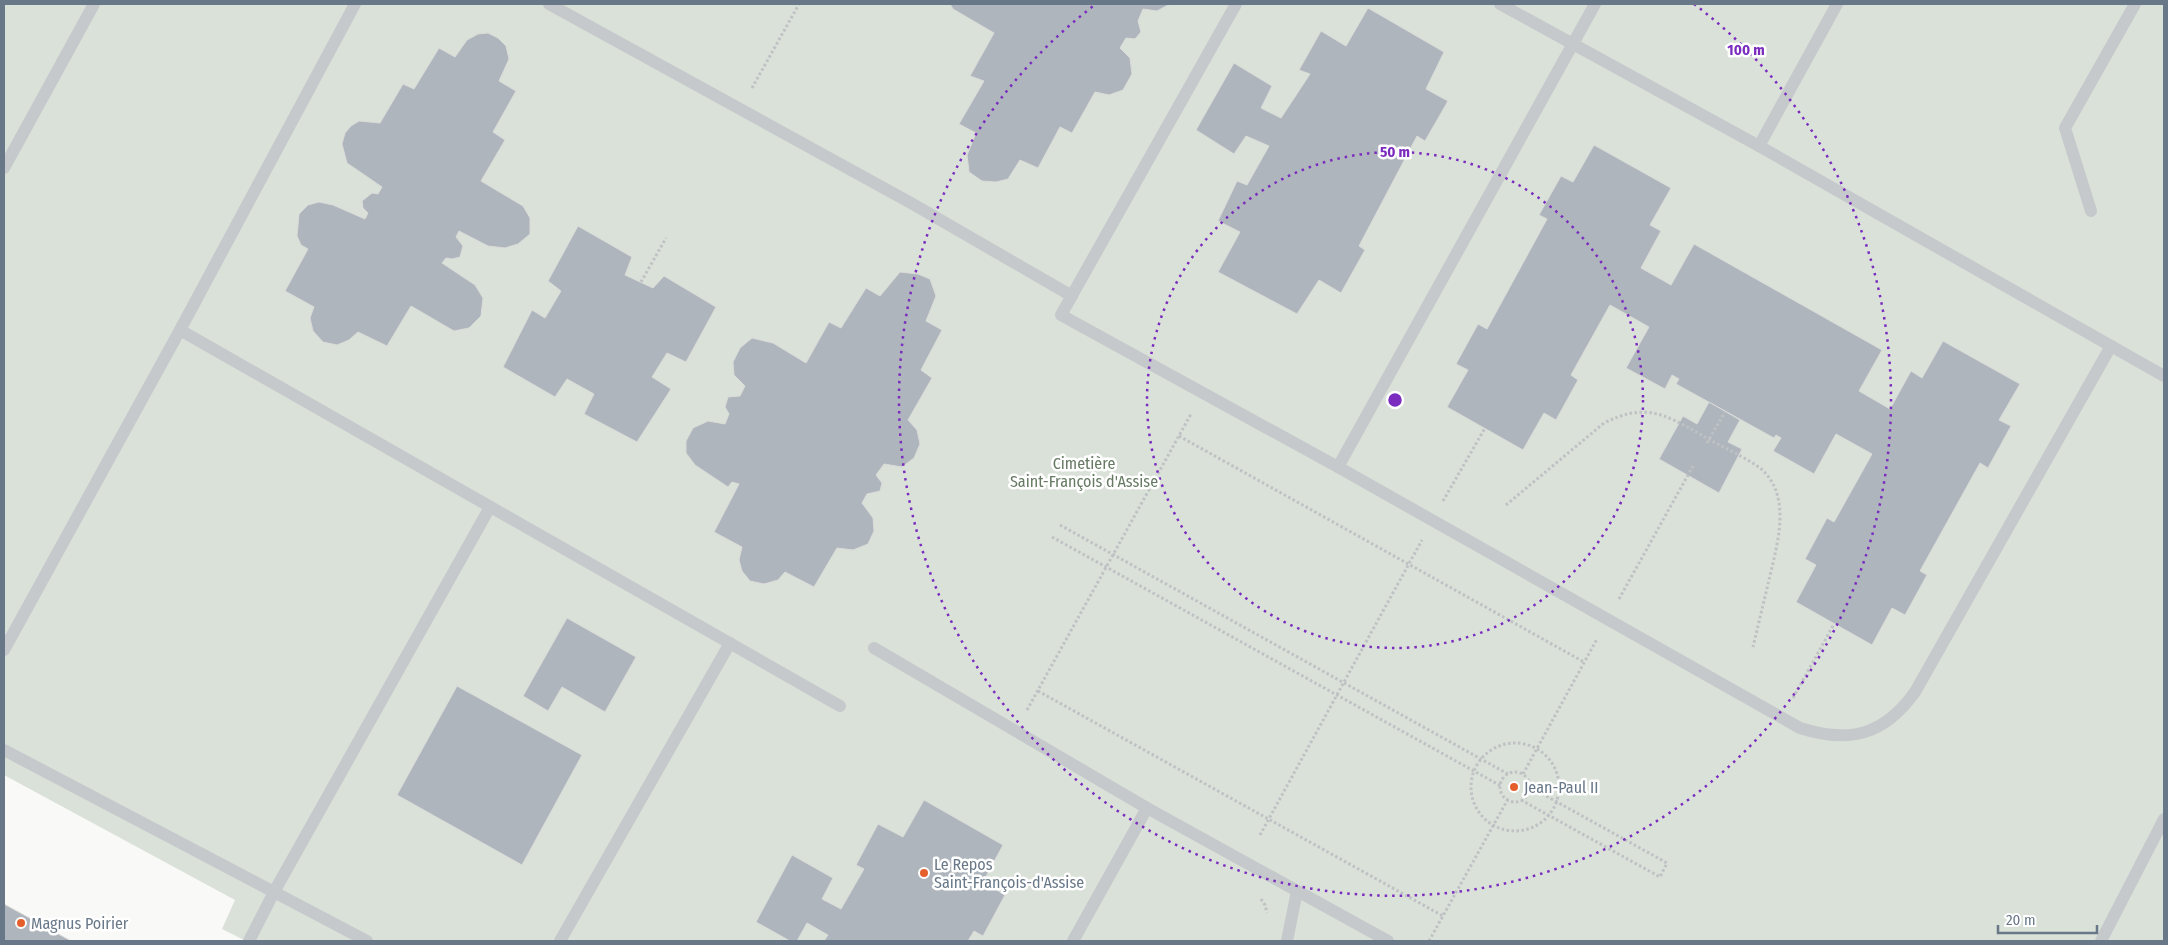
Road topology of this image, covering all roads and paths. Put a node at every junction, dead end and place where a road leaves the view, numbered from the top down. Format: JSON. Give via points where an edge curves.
{"nodes":[{"id":1,"x":94,"y":4,"type":"edge"},
{"id":2,"x":355,"y":4,"type":"edge"},
{"id":3,"x":549,"y":4,"type":"edge"},
{"id":4,"x":799,"y":4,"type":"edge"},
{"id":5,"x":1236,"y":4,"type":"edge"},
{"id":6,"x":1500,"y":4,"type":"edge"},
{"id":7,"x":1595,"y":4,"type":"edge"},
{"id":8,"x":1837,"y":4,"type":"edge"},
{"id":9,"x":2135,"y":4,"type":"edge"},
{"id":10,"x":1572,"y":44,"type":"junction"},
{"id":11,"x":748,"y":96,"type":"dead end"},
{"id":12,"x":1759,"y":146,"type":"junction"},
{"id":13,"x":4,"y":168,"type":"edge"},
{"id":14,"x":2091,"y":211,"type":"dead end"},
{"id":15,"x":666,"y":238,"type":"dead end"},
{"id":16,"x":641,"y":282,"type":"dead end"},
{"id":17,"x":1072,"y":296,"type":"junction"},
{"id":18,"x":180,"y":330,"type":"junction"},
{"id":19,"x":2111,"y":346,"type":"junction"},
{"id":20,"x":2164,"y":376,"type":"edge"},
{"id":21,"x":1725,"y":412,"type":"dead end"},
{"id":22,"x":1188,"y":418,"type":"dead end"},
{"id":23,"x":1485,"y":428,"type":"dead end"},
{"id":24,"x":1179,"y":436,"type":"junction"},
{"id":25,"x":1708,"y":441,"type":"junction"},
{"id":26,"x":1693,"y":466,"type":"dead end"},
{"id":27,"x":1338,"y":467,"type":"junction"},
{"id":28,"x":1506,"y":505,"type":"dead end"},
{"id":29,"x":490,"y":507,"type":"junction"},
{"id":30,"x":1439,"y":508,"type":"dead end"},
{"id":31,"x":1060,"y":525,"type":"dead end"},
{"id":32,"x":1424,"y":535,"type":"dead end"},
{"id":33,"x":1052,"y":537,"type":"dead end"},
{"id":34,"x":1114,"y":555,"type":"junction"},
{"id":35,"x":1408,"y":564,"type":"junction"},
{"id":36,"x":1107,"y":568,"type":"junction"},
{"id":37,"x":1615,"y":606,"type":"dead end"},
{"id":38,"x":1834,"y":624,"type":"dead end"},
{"id":39,"x":1600,"y":634,"type":"dead end"},
{"id":40,"x":730,"y":643,"type":"junction"},
{"id":41,"x":1753,"y":647,"type":"dead end"},
{"id":42,"x":874,"y":648,"type":"dead end"},
{"id":43,"x":4,"y":650,"type":"edge"},
{"id":44,"x":1584,"y":662,"type":"junction"},
{"id":45,"x":1343,"y":683,"type":"junction"},
{"id":46,"x":1038,"y":691,"type":"junction"},
{"id":47,"x":1336,"y":696,"type":"junction"},
{"id":48,"x":1790,"y":703,"type":"dead end"},
{"id":49,"x":1030,"y":704,"type":"dead end"},
{"id":50,"x":840,"y":706,"type":"dead end"},
{"id":51,"x":1537,"y":749,"type":"junction"},
{"id":52,"x":4,"y":750,"type":"edge"},
{"id":53,"x":1480,"y":759,"type":"junction"},
{"id":54,"x":1473,"y":772,"type":"junction"},
{"id":55,"x":1508,"y":774,"type":"junction"},
{"id":56,"x":1523,"y":774,"type":"junction"},
{"id":57,"x":1501,"y":786,"type":"junction"},
{"id":58,"x":1530,"y":787,"type":"junction"},
{"id":59,"x":1508,"y":799,"type":"junction"},
{"id":60,"x":1520,"y":800,"type":"junction"},
{"id":61,"x":1557,"y":802,"type":"junction"},
{"id":62,"x":1147,"y":808,"type":"junction"},
{"id":63,"x":1549,"y":816,"type":"junction"},
{"id":64,"x":1268,"y":819,"type":"junction"},
{"id":65,"x":2164,"y":819,"type":"edge"},
{"id":66,"x":1493,"y":827,"type":"junction"},
{"id":67,"x":1260,"y":835,"type":"dead end"},
{"id":68,"x":1297,"y":891,"type":"junction"},
{"id":69,"x":274,"y":892,"type":"junction"},
{"id":70,"x":1259,"y":896,"type":"dead end"},
{"id":71,"x":1444,"y":916,"type":"junction"},
{"id":72,"x":1268,"y":919,"type":"dead end"},
{"id":73,"x":249,"y":941,"type":"edge"},
{"id":74,"x":367,"y":941,"type":"edge"},
{"id":75,"x":560,"y":941,"type":"edge"},
{"id":76,"x":1072,"y":941,"type":"edge"},
{"id":77,"x":1287,"y":941,"type":"edge"},
{"id":78,"x":1388,"y":941,"type":"edge"},
{"id":79,"x":1429,"y":941,"type":"edge"},
{"id":80,"x":2101,"y":941,"type":"edge"}],
"edges":[{"from":1,"to":13,"type":"lane"},
{"from":2,"to":18,"type":"lane"},
{"from":3,"to":17,"type":"lane","via":[[911,203]]},
{"from":4,"to":11,"type":"path"},
{"from":5,"to":17,"type":"lane"},
{"from":6,"to":10,"type":"lane"},
{"from":7,"to":10,"type":"lane"},
{"from":8,"to":12,"type":"lane"},
{"from":9,"to":14,"type":"lane","via":[[2065,128]]},
{"from":10,"to":12,"type":"lane"},
{"from":10,"to":27,"type":"lane"},
{"from":12,"to":19,"type":"lane"},
{"from":15,"to":16,"type":"path"},
{"from":17,"to":27,"type":"lane","via":[[1061,315]]},
{"from":18,"to":29,"type":"lane"},
{"from":18,"to":43,"type":"lane"},
{"from":19,"to":20,"type":"lane"},
{"from":19,"to":27,"type":"lane","via":[[1915,692],[1891,719],[1876,728],[1842,737],[1800,728]]},
{"from":21,"to":25,"type":"path"},
{"from":22,"to":24,"type":"path"},
{"from":23,"to":30,"type":"path"},
{"from":24,"to":34,"type":"path"},
{"from":24,"to":35,"type":"path"},
{"from":25,"to":28,"type":"path","via":[[1673,418],[1655,412],[1621,414],[1591,432]]},
{"from":25,"to":41,"type":"path","via":[[1759,468],[1774,488],[1778,500],[1778,541]]},
{"from":26,"to":37,"type":"path"},
{"from":29,"to":40,"type":"lane"},
{"from":29,"to":69,"type":"lane"},
{"from":31,"to":34,"type":"path"},
{"from":32,"to":35,"type":"path"},
{"from":33,"to":36,"type":"path"},
{"from":34,"to":36,"type":"path"},
{"from":34,"to":45,"type":"path"},
{"from":35,"to":44,"type":"path"},
{"from":35,"to":45,"type":"path"},
{"from":36,"to":46,"type":"path"},
{"from":36,"to":47,"type":"path"},
{"from":38,"to":48,"type":"path"},
{"from":39,"to":44,"type":"path"},
{"from":40,"to":50,"type":"lane"},
{"from":40,"to":75,"type":"lane"},
{"from":42,"to":62,"type":"lane"},
{"from":44,"to":51,"type":"path"},
{"from":45,"to":47,"type":"path"},
{"from":45,"to":53,"type":"path"},
{"from":46,"to":49,"type":"path"},
{"from":46,"to":64,"type":"path"},
{"from":47,"to":54,"type":"path"},
{"from":47,"to":64,"type":"path"},
{"from":51,"to":53,"type":"path","via":[[1508,743],[1494,748]]},
{"from":51,"to":56,"type":"path"},
{"from":51,"to":61,"type":"path","via":[[1557,772],[1560,787]]},
{"from":52,"to":69,"type":"lane"},
{"from":53,"to":54,"type":"path"},
{"from":53,"to":55,"type":"path"},
{"from":54,"to":57,"type":"path"},
{"from":54,"to":66,"type":"path","via":[[1470,790],[1473,804]]},
{"from":55,"to":56,"type":"path"},
{"from":55,"to":57,"type":"path"},
{"from":56,"to":58,"type":"path"},
{"from":57,"to":59,"type":"path","via":[[1503,795]]},
{"from":58,"to":60,"type":"path","via":[[1528,794]]},
{"from":58,"to":61,"type":"path"},
{"from":59,"to":60,"type":"path"},
{"from":59,"to":66,"type":"path"},
{"from":60,"to":63,"type":"path"},
{"from":61,"to":63,"type":"path"},
{"from":61,"to":63,"type":"path","via":[[1667,863],[1660,877]]},
{"from":62,"to":68,"type":"lane"},
{"from":62,"to":76,"type":"lane"},
{"from":63,"to":66,"type":"path","via":[[1536,827],[1522,832],[1507,832]]},
{"from":64,"to":67,"type":"path"},
{"from":64,"to":71,"type":"path"},
{"from":65,"to":80,"type":"lane"},
{"from":66,"to":71,"type":"path"},
{"from":68,"to":77,"type":"lane"},
{"from":68,"to":78,"type":"lane"},
{"from":69,"to":73,"type":"lane"},
{"from":69,"to":74,"type":"lane"},
{"from":70,"to":72,"type":"path"},
{"from":71,"to":79,"type":"path"}]}
